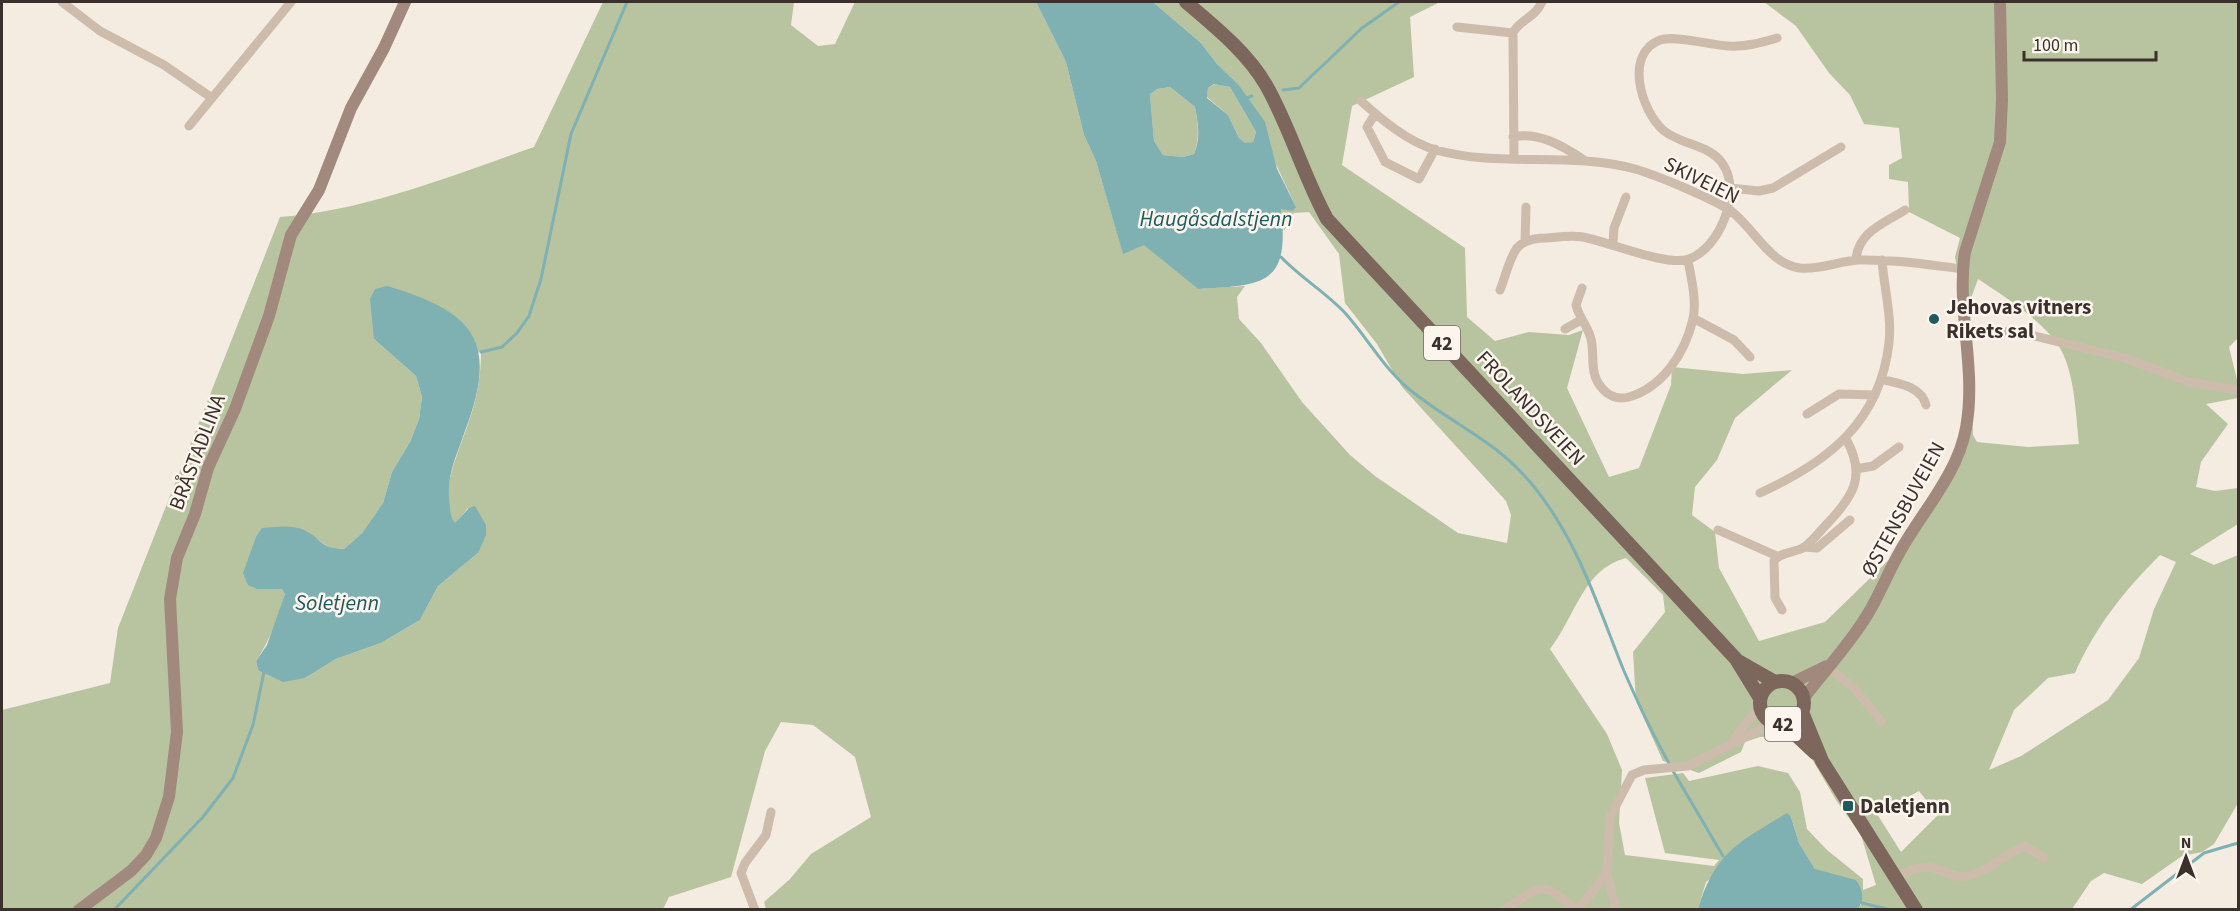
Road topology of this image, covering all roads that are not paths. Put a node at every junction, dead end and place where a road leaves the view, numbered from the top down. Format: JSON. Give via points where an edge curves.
{"nodes":[{"id":1,"x":62,"y":2,"type":"edge"},
{"id":2,"x":291,"y":2,"type":"edge"},
{"id":3,"x":405,"y":2,"type":"edge"},
{"id":4,"x":1186,"y":2,"type":"edge"},
{"id":5,"x":1542,"y":2,"type":"edge"},
{"id":6,"x":2000,"y":2,"type":"edge"},
{"id":7,"x":1457,"y":27,"type":"dead end"},
{"id":8,"x":1513,"y":33,"type":"junction"},
{"id":9,"x":1777,"y":38,"type":"dead end"},
{"id":10,"x":212,"y":98,"type":"junction"},
{"id":11,"x":1360,"y":101,"type":"dead end"},
{"id":12,"x":1375,"y":114,"type":"junction"},
{"id":13,"x":189,"y":126,"type":"dead end"},
{"id":14,"x":1513,"y":137,"type":"junction"},
{"id":15,"x":1841,"y":147,"type":"dead end"},
{"id":16,"x":1435,"y":149,"type":"junction"},
{"id":17,"x":1514,"y":158,"type":"junction"},
{"id":18,"x":1586,"y":161,"type":"junction"},
{"id":19,"x":1730,"y":188,"type":"junction"},
{"id":20,"x":1626,"y":197,"type":"dead end"},
{"id":21,"x":1526,"y":207,"type":"dead end"},
{"id":22,"x":1729,"y":210,"type":"junction"},
{"id":23,"x":1905,"y":210,"type":"dead end"},
{"id":24,"x":1526,"y":242,"type":"junction"},
{"id":25,"x":1613,"y":243,"type":"junction"},
{"id":26,"x":1688,"y":260,"type":"junction"},
{"id":27,"x":1856,"y":260,"type":"junction"},
{"id":28,"x":1882,"y":260,"type":"junction"},
{"id":29,"x":1963,"y":269,"type":"junction"},
{"id":30,"x":1582,"y":288,"type":"dead end"},
{"id":31,"x":1500,"y":290,"type":"dead end"},
{"id":32,"x":1693,"y":318,"type":"junction"},
{"id":33,"x":1581,"y":320,"type":"junction"},
{"id":34,"x":1565,"y":329,"type":"dead end"},
{"id":35,"x":1964,"y":331,"type":"junction"},
{"id":36,"x":1750,"y":357,"type":"dead end"},
{"id":37,"x":1881,"y":379,"type":"junction"},
{"id":38,"x":2238,"y":390,"type":"edge"},
{"id":39,"x":1875,"y":395,"type":"junction"},
{"id":40,"x":1926,"y":405,"type":"dead end"},
{"id":41,"x":1807,"y":414,"type":"dead end"},
{"id":42,"x":1846,"y":439,"type":"junction"},
{"id":43,"x":1899,"y":447,"type":"dead end"},
{"id":44,"x":1856,"y":470,"type":"junction"},
{"id":45,"x":1760,"y":493,"type":"dead end"},
{"id":46,"x":1851,"y":520,"type":"dead end"},
{"id":47,"x":1718,"y":530,"type":"dead end"},
{"id":48,"x":1804,"y":547,"type":"junction"},
{"id":49,"x":1777,"y":556,"type":"junction"},
{"id":50,"x":1782,"y":610,"type":"dead end"},
{"id":51,"x":1736,"y":659,"type":"junction"},
{"id":52,"x":1827,"y":666,"type":"junction"},
{"id":53,"x":1776,"y":682,"type":"junction"},
{"id":54,"x":1792,"y":683,"type":"junction"},
{"id":55,"x":1760,"y":702,"type":"junction"},
{"id":56,"x":1802,"y":705,"type":"junction"},
{"id":57,"x":1881,"y":721,"type":"dead end"},
{"id":58,"x":1779,"y":723,"type":"junction"},
{"id":59,"x":1732,"y":742,"type":"junction"},
{"id":60,"x":1822,"y":761,"type":"junction"},
{"id":61,"x":771,"y":812,"type":"dead end"},
{"id":62,"x":2044,"y":858,"type":"dead end"},
{"id":63,"x":1607,"y":873,"type":"junction"},
{"id":64,"x":1897,"y":878,"type":"junction"},
{"id":65,"x":79,"y":909,"type":"edge"},
{"id":66,"x":755,"y":909,"type":"edge"},
{"id":67,"x":1505,"y":909,"type":"edge"},
{"id":68,"x":1577,"y":909,"type":"edge"},
{"id":69,"x":1616,"y":909,"type":"edge"},
{"id":70,"x":1916,"y":909,"type":"edge"}],
"edges":[{"from":1,"to":10,"type":"street","via":[[100,32],[164,65]]},
{"from":2,"to":10,"type":"street"},
{"from":3,"to":65,"type":"main road","name":"BRÅSTADLINA","via":[[347,117],[319,190],[291,235],[269,316],[235,409],[208,468],[177,558],[170,599],[177,732],[169,797],[156,838],[131,871]]},
{"from":4,"to":51,"type":"main road","name":"FROLANDSVEIEN","number":"42","via":[[1227,37],[1265,82],[1327,219]]},
{"from":5,"to":8,"type":"street","via":[[1538,12],[1515,27]]},
{"from":6,"to":29,"type":"main road","name":"ØSTENSBUVEIEN","via":[[2000,142]]},
{"from":7,"to":8,"type":"street"},
{"from":8,"to":14,"type":"street"},
{"from":9,"to":19,"type":"street","via":[[1749,46],[1662,39],[1648,47],[1641,61],[1644,100],[1653,117],[1663,130],[1722,162]]},
{"from":10,"to":13,"type":"street"},
{"from":11,"to":12,"type":"street","name":"SKIVEIEN"},
{"from":12,"to":16,"type":"street","name":"SKIVEIEN","via":[[1403,134]]},
{"from":12,"to":16,"type":"street","via":[[1367,127],[1387,165],[1419,179]]},
{"from":14,"to":17,"type":"street"},
{"from":14,"to":18,"type":"street","via":[[1536,135]]},
{"from":15,"to":19,"type":"street","via":[[1773,188]]},
{"from":16,"to":17,"type":"street","name":"SKIVEIEN","via":[[1475,157]]},
{"from":17,"to":18,"type":"street","name":"SKIVEIEN"},
{"from":18,"to":22,"type":"street","name":"SKIVEIEN","via":[[1637,170]]},
{"from":19,"to":22,"type":"street"},
{"from":20,"to":25,"type":"street","via":[[1614,228]]},
{"from":21,"to":24,"type":"street"},
{"from":22,"to":26,"type":"street","via":[[1724,224]]},
{"from":22,"to":27,"type":"street","name":"SKIVEIEN","via":[[1766,248],[1799,268]]},
{"from":23,"to":27,"type":"street","via":[[1863,237],[1857,246]]},
{"from":24,"to":25,"type":"street","via":[[1579,237]]},
{"from":24,"to":31,"type":"street","via":[[1517,248]]},
{"from":25,"to":26,"type":"street","via":[[1655,258]]},
{"from":26,"to":32,"type":"street"},
{"from":27,"to":28,"type":"street","name":"SKIVEIEN"},
{"from":28,"to":29,"type":"street","name":"SKIVEIEN"},
{"from":28,"to":37,"type":"street","via":[[1889,344]]},
{"from":29,"to":35,"type":"main road","name":"ØSTENSBUVEIEN"},
{"from":30,"to":33,"type":"street","via":[[1576,305]]},
{"from":32,"to":33,"type":"street","via":[[1682,349],[1661,380],[1646,392],[1622,399],[1609,395],[1600,386],[1592,370],[1591,339]]},
{"from":32,"to":36,"type":"street","via":[[1734,340]]},
{"from":33,"to":34,"type":"street"},
{"from":35,"to":38,"type":"street","via":[[2018,332],[2125,358],[2189,382]]},
{"from":35,"to":52,"type":"main road","name":"ØSTENSBUVEIEN","via":[[1969,403],[1957,458],[1893,563],[1869,612]]},
{"from":37,"to":39,"type":"street"},
{"from":37,"to":40,"type":"street","via":[[1913,388]]},
{"from":39,"to":41,"type":"street","via":[[1839,394]]},
{"from":39,"to":42,"type":"street"},
{"from":42,"to":44,"type":"street","via":[[1855,455]]},
{"from":42,"to":45,"type":"street","via":[[1808,468]]},
{"from":43,"to":44,"type":"street","via":[[1873,466]]},
{"from":44,"to":48,"type":"street","via":[[1851,496]]},
{"from":46,"to":48,"type":"street","via":[[1817,548]]},
{"from":47,"to":49,"type":"street"},
{"from":48,"to":49,"type":"street"},
{"from":49,"to":50,"type":"street","via":[[1776,598]]},
{"from":51,"to":53,"type":"main road","name":"FROLANDSVEIEN","number":"42"},
{"from":51,"to":55,"type":"main road","name":"FROLANDSVEIEN","number":"42"},
{"from":52,"to":54,"type":"main road","name":"ØSTENSBUVEIEN"},
{"from":52,"to":56,"type":"main road","name":"ØSTENSBUVEIEN"},
{"from":52,"to":57,"type":"street","via":[[1855,689]]},
{"from":53,"to":54,"type":"main road","number":"42"},
{"from":53,"to":55,"type":"main road","number":"42","via":[[1766,688]]},
{"from":54,"to":56,"type":"main road","number":"42"},
{"from":55,"to":58,"type":"main road","number":"42","via":[[1765,716]]},
{"from":55,"to":59,"type":"street"},
{"from":56,"to":58,"type":"main road","number":"42","via":[[1797,718]]},
{"from":56,"to":60,"type":"main road","number":"42"},
{"from":58,"to":59,"type":"street"},
{"from":58,"to":60,"type":"main road","number":"42"},
{"from":59,"to":63,"type":"street","via":[[1688,766],[1644,770],[1632,775],[1610,817]]},
{"from":60,"to":64,"type":"main road","number":"42"},
{"from":61,"to":66,"type":"street","via":[[765,835],[741,873]]},
{"from":62,"to":64,"type":"street","via":[[2025,846],[1971,875],[1959,876],[1928,866],[1913,867]]},
{"from":63,"to":68,"type":"street"},
{"from":63,"to":69,"type":"street"},
{"from":64,"to":70,"type":"main road","number":"42"},
{"from":67,"to":68,"type":"street","via":[[1545,887]]}]}
